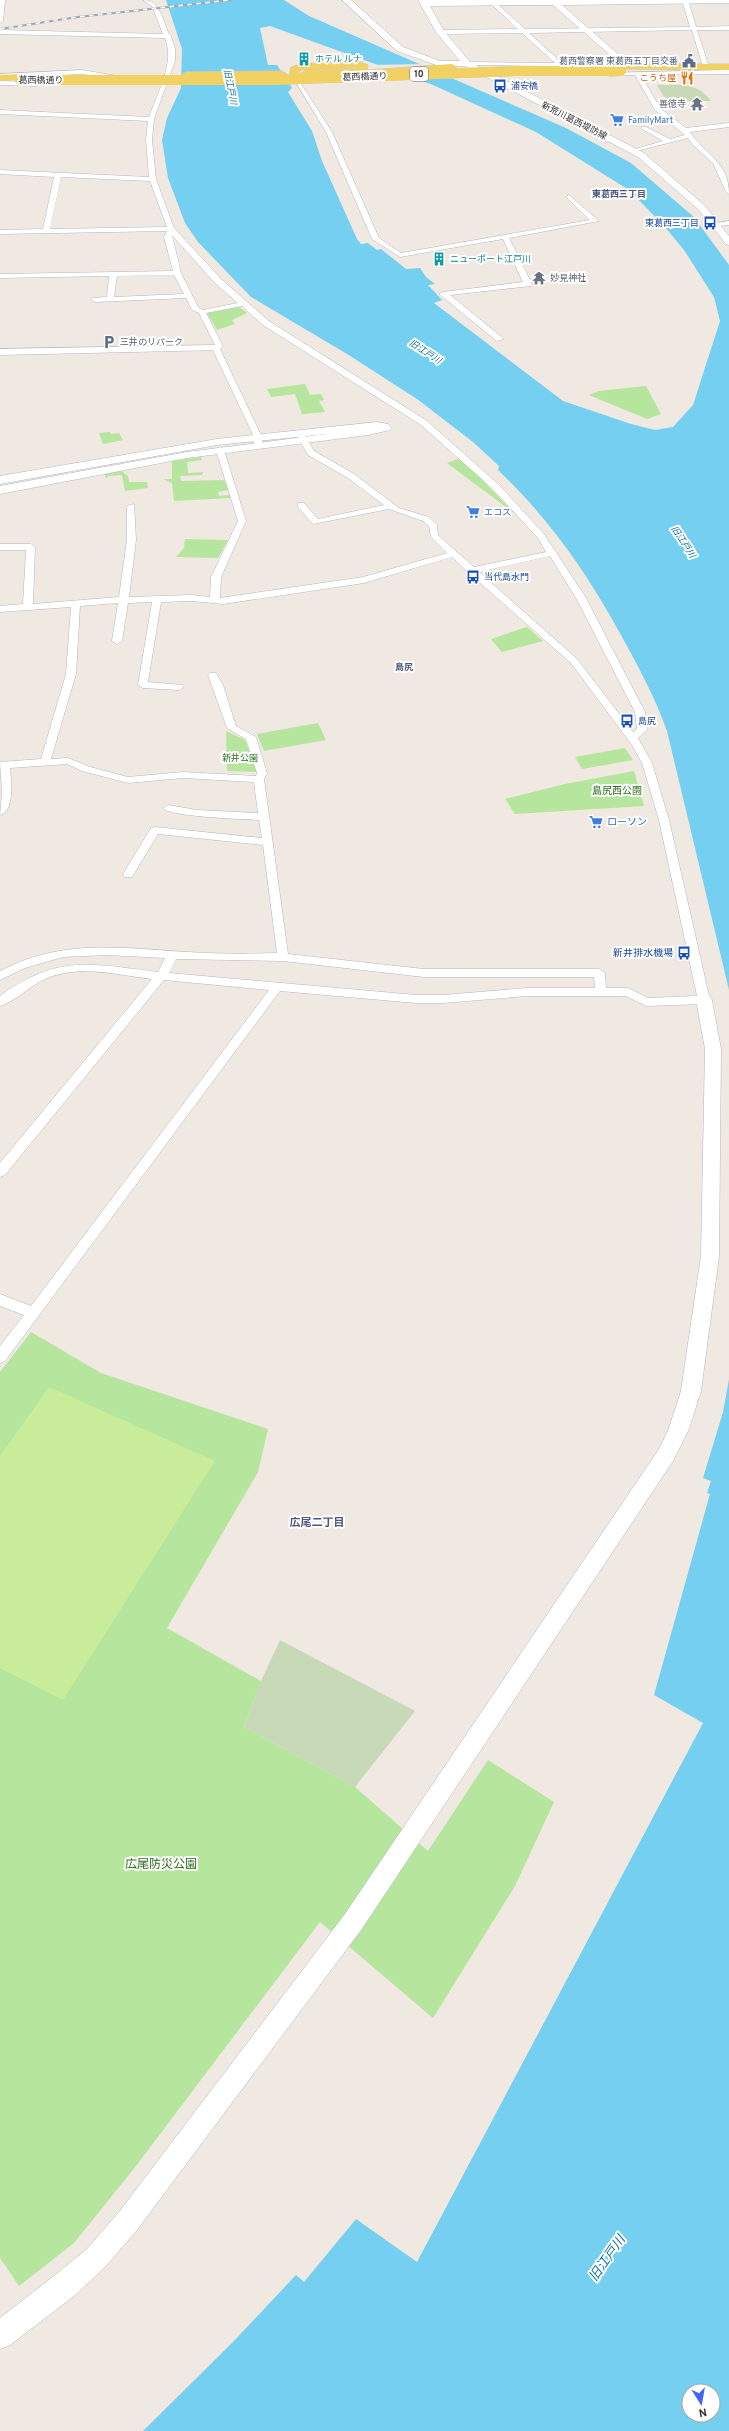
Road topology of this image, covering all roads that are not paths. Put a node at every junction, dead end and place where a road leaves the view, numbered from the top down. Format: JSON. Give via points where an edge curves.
{"nodes":[{"id":1,"x":2,"y":0,"type":"edge"},
{"id":2,"x":146,"y":0,"type":"edge"},
{"id":3,"x":346,"y":0,"type":"edge"},
{"id":4,"x":553,"y":1,"type":"edge"},
{"id":5,"x":619,"y":1,"type":"edge"},
{"id":6,"x":686,"y":1,"type":"edge"},
{"id":7,"x":723,"y":1,"type":"edge"},
{"id":8,"x":423,"y":2,"type":"edge"},
{"id":9,"x":491,"y":2,"type":"edge"},
{"id":10,"x":729,"y":12,"type":"edge"},
{"id":11,"x":0,"y":21,"type":"edge"},
{"id":12,"x":694,"y":28,"type":"junction"},
{"id":13,"x":729,"y":28,"type":"edge"},
{"id":14,"x":583,"y":30,"type":"junction"},
{"id":15,"x":522,"y":31,"type":"junction"},
{"id":16,"x":0,"y":32,"type":"edge"},
{"id":17,"x":440,"y":32,"type":"junction"},
{"id":18,"x":169,"y":36,"type":"junction"},
{"id":19,"x":349,"y":60,"type":"dead end"},
{"id":20,"x":467,"y":64,"type":"junction"},
{"id":21,"x":560,"y":64,"type":"junction"},
{"id":22,"x":706,"y":67,"type":"junction"},
{"id":23,"x":355,"y":68,"type":"junction"},
{"id":24,"x":622,"y":68,"type":"junction"},
{"id":25,"x":729,"y":68,"type":"edge"},
{"id":26,"x":453,"y":70,"type":"junction"},
{"id":27,"x":729,"y":72,"type":"edge"},
{"id":28,"x":309,"y":74,"type":"junction"},
{"id":29,"x":637,"y":74,"type":"junction"},
{"id":30,"x":186,"y":75,"type":"junction"},
{"id":31,"x":486,"y":75,"type":"junction"},
{"id":32,"x":294,"y":77,"type":"junction"},
{"id":33,"x":165,"y":78,"type":"junction"},
{"id":34,"x":21,"y":79,"type":"junction"},
{"id":35,"x":0,"y":80,"type":"edge"},
{"id":36,"x":232,"y":81,"type":"junction"},
{"id":37,"x":0,"y":112,"type":"edge"},
{"id":38,"x":151,"y":120,"type":"junction"},
{"id":39,"x":729,"y":125,"type":"edge"},
{"id":40,"x":644,"y":128,"type":"dead end"},
{"id":41,"x":688,"y":133,"type":"junction"},
{"id":42,"x":668,"y":141,"type":"junction"},
{"id":43,"x":634,"y":151,"type":"junction"},
{"id":44,"x":0,"y":172,"type":"edge"},
{"id":45,"x":58,"y":175,"type":"junction"},
{"id":46,"x":153,"y":179,"type":"junction"},
{"id":47,"x":729,"y":192,"type":"edge"},
{"id":48,"x":569,"y":197,"type":"dead end"},
{"id":49,"x":716,"y":224,"type":"junction"},
{"id":50,"x":729,"y":224,"type":"edge"},
{"id":51,"x":170,"y":229,"type":"junction"},
{"id":52,"x":0,"y":232,"type":"edge"},
{"id":53,"x":46,"y":232,"type":"junction"},
{"id":54,"x":505,"y":237,"type":"junction"},
{"id":55,"x":729,"y":242,"type":"edge"},
{"id":56,"x":177,"y":273,"type":"junction"},
{"id":57,"x":0,"y":276,"type":"edge"},
{"id":58,"x":113,"y":276,"type":"junction"},
{"id":59,"x":189,"y":296,"type":"junction"},
{"id":60,"x":96,"y":300,"type":"dead end"},
{"id":61,"x":110,"y":300,"type":"junction"},
{"id":62,"x":243,"y":304,"type":"junction"},
{"id":63,"x":202,"y":312,"type":"junction"},
{"id":64,"x":500,"y":339,"type":"dead end"},
{"id":65,"x":216,"y":348,"type":"junction"},
{"id":66,"x":0,"y":352,"type":"edge"},
{"id":67,"x":300,"y":436,"type":"junction"},
{"id":68,"x":258,"y":441,"type":"junction"},
{"id":69,"x":220,"y":450,"type":"junction"},
{"id":70,"x":0,"y":480,"type":"edge"},
{"id":71,"x":0,"y":490,"type":"edge"},
{"id":72,"x":301,"y":505,"type":"dead end"},
{"id":73,"x":131,"y":506,"type":"dead end"},
{"id":74,"x":390,"y":506,"type":"junction"},
{"id":75,"x":0,"y":547,"type":"edge"},
{"id":76,"x":552,"y":553,"type":"junction"},
{"id":77,"x":453,"y":554,"type":"junction"},
{"id":78,"x":470,"y":571,"type":"junction"},
{"id":79,"x":157,"y":599,"type":"junction"},
{"id":80,"x":214,"y":599,"type":"junction"},
{"id":81,"x":122,"y":600,"type":"junction"},
{"id":82,"x":76,"y":604,"type":"junction"},
{"id":83,"x":28,"y":607,"type":"junction"},
{"id":84,"x":0,"y":609,"type":"edge"},
{"id":85,"x":117,"y":641,"type":"dead end"},
{"id":86,"x":213,"y":675,"type":"dead end"},
{"id":87,"x":179,"y":687,"type":"dead end"},
{"id":88,"x":632,"y":737,"type":"junction"},
{"id":89,"x":45,"y":762,"type":"junction"},
{"id":90,"x":3,"y":765,"type":"edge"},
{"id":91,"x":259,"y":779,"type":"junction"},
{"id":92,"x":168,"y":808,"type":"dead end"},
{"id":93,"x":0,"y":812,"type":"edge"},
{"id":94,"x":264,"y":817,"type":"junction"},
{"id":95,"x":267,"y":842,"type":"junction"},
{"id":96,"x":128,"y":874,"type":"dead end"},
{"id":97,"x":173,"y":955,"type":"junction"},
{"id":98,"x":283,"y":957,"type":"junction"},
{"id":99,"x":0,"y":976,"type":"edge"},
{"id":100,"x":161,"y":976,"type":"junction"},
{"id":101,"x":277,"y":987,"type":"junction"},
{"id":102,"x":600,"y":992,"type":"junction"},
{"id":103,"x":704,"y":1000,"type":"junction"},
{"id":104,"x":0,"y":1002,"type":"edge"},
{"id":105,"x":0,"y":1172,"type":"edge"},
{"id":106,"x":0,"y":1300,"type":"edge"},
{"id":107,"x":32,"y":1312,"type":"junction"},
{"id":108,"x":0,"y":1357,"type":"edge"},
{"id":109,"x":0,"y":2335,"type":"edge"}],
"edges":[{"from":1,"to":11,"type":"street"},
{"from":2,"to":18,"type":"street","via":[[154,5]]},
{"from":3,"to":20,"type":"street","via":[[400,49],[439,63]]},
{"from":4,"to":5,"type":"street"},
{"from":4,"to":9,"type":"street"},
{"from":4,"to":14,"type":"street"},
{"from":5,"to":6,"type":"street"},
{"from":6,"to":7,"type":"street"},
{"from":6,"to":12,"type":"street"},
{"from":7,"to":10,"type":"street"},
{"from":8,"to":9,"type":"street"},
{"from":8,"to":17,"type":"street","name":"新荒川葛西堤防線"},
{"from":9,"to":15,"type":"street"},
{"from":12,"to":13,"type":"street"},
{"from":12,"to":14,"type":"street"},
{"from":12,"to":22,"type":"street"},
{"from":14,"to":15,"type":"street"},
{"from":14,"to":24,"type":"street"},
{"from":15,"to":17,"type":"street"},
{"from":15,"to":21,"type":"street"},
{"from":16,"to":18,"type":"street"},
{"from":17,"to":20,"type":"street","name":"新荒川葛西堤防線"},
{"from":18,"to":33,"type":"street","via":[[172,61]]},
{"from":19,"to":23,"type":"street"},
{"from":20,"to":21,"type":"street"},
{"from":20,"to":31,"type":"street","name":"新荒川葛西堤防線"},
{"from":21,"to":24,"type":"street"},
{"from":22,"to":24,"type":"main road","name":"葛西橋通り","number":"10"},
{"from":22,"to":25,"type":"main road","name":"葛西橋通り","number":"10"},
{"from":23,"to":28,"type":"main road"},
{"from":23,"to":32,"type":"main road","via":[[296,68]]},
{"from":24,"to":26,"type":"main road","name":"葛西橋通り","number":"10","bridge":true},
{"from":24,"to":27,"type":"main road","name":"葛西橋通り","number":"10"},
{"from":26,"to":28,"type":"main road","bridge":true},
{"from":26,"to":30,"type":"main road","name":"葛西橋通り","number":"10"},
{"from":26,"to":36,"type":"main road","name":"葛西橋通り","number":"10","bridge":true},
{"from":27,"to":29,"type":"street"},
{"from":28,"to":30,"type":"main road"},
{"from":28,"to":32,"type":"main road"},
{"from":28,"to":36,"type":"main road","bridge":true},
{"from":29,"to":31,"type":"street"},
{"from":29,"to":41,"type":"street","via":[[657,109]]},
{"from":30,"to":34,"type":"main road","name":"葛西橋通り","number":"10"},
{"from":31,"to":43,"type":"street","name":"新荒川葛西堤防線"},
{"from":32,"to":54,"type":"street","via":[[329,132],[376,239],[400,255]]},
{"from":33,"to":35,"type":"street","via":[[117,79],[78,84]]},
{"from":33,"to":35,"type":"street","via":[[82,72]]},
{"from":33,"to":38,"type":"street"},
{"from":34,"to":35,"type":"main road"},
{"from":34,"to":36,"type":"main road","name":"葛西橋通り","number":"10","bridge":true},
{"from":37,"to":38,"type":"street"},
{"from":38,"to":46,"type":"street","via":[[149,140]]},
{"from":39,"to":41,"type":"street","via":[[698,127]]},
{"from":40,"to":42,"type":"street"},
{"from":41,"to":42,"type":"street"},
{"from":41,"to":47,"type":"street","via":[[716,162]]},
{"from":42,"to":43,"type":"street"},
{"from":43,"to":49,"type":"street","name":"新荒川葛西堤防線","via":[[702,207]]},
{"from":44,"to":45,"type":"street"},
{"from":45,"to":46,"type":"street"},
{"from":45,"to":53,"type":"street"},
{"from":46,"to":51,"type":"street"},
{"from":48,"to":54,"type":"street","via":[[595,221]]},
{"from":49,"to":50,"type":"street"},
{"from":49,"to":55,"type":"street","name":"新荒川葛西堤防線"},
{"from":51,"to":53,"type":"street"},
{"from":51,"to":56,"type":"street","via":[[168,237]]},
{"from":51,"to":62,"type":"street","via":[[178,235],[201,264]]},
{"from":52,"to":53,"type":"street"},
{"from":54,"to":64,"type":"street","via":[[528,284],[443,294]]},
{"from":56,"to":58,"type":"street"},
{"from":56,"to":59,"type":"street"},
{"from":57,"to":58,"type":"street"},
{"from":58,"to":61,"type":"street"},
{"from":59,"to":61,"type":"street"},
{"from":59,"to":63,"type":"street","via":[[195,308]]},
{"from":60,"to":61,"type":"street"},
{"from":62,"to":63,"type":"street"},
{"from":62,"to":76,"type":"street","via":[[266,323],[424,423],[495,486],[541,536]]},
{"from":63,"to":65,"type":"street","via":[[219,346]]},
{"from":65,"to":66,"type":"street"},
{"from":65,"to":68,"type":"street"},
{"from":67,"to":67,"type":"street","via":[[377,425],[386,428],[368,432]]},
{"from":67,"to":68,"type":"street"},
{"from":67,"to":74,"type":"street","via":[[311,453],[350,476]]},
{"from":68,"to":69,"type":"street"},
{"from":68,"to":70,"type":"street","via":[[176,448]]},
{"from":69,"to":71,"type":"street"},
{"from":69,"to":80,"type":"street","via":[[242,521],[216,577]]},
{"from":72,"to":74,"type":"street","via":[[316,522]]},
{"from":73,"to":81,"type":"street","via":[[130,559]]},
{"from":74,"to":77,"type":"street","via":[[426,519],[433,525],[438,540]]},
{"from":75,"to":83,"type":"street","via":[[31,547]]},
{"from":76,"to":78,"type":"street"},
{"from":76,"to":88,"type":"street","via":[[581,598],[640,712],[642,730]]},
{"from":77,"to":78,"type":"street"},
{"from":77,"to":80,"type":"street","via":[[364,580],[223,601]]},
{"from":78,"to":88,"type":"street","via":[[574,661]]},
{"from":79,"to":80,"type":"street"},
{"from":79,"to":81,"type":"street"},
{"from":79,"to":87,"type":"street","via":[[143,685]]},
{"from":81,"to":82,"type":"street"},
{"from":81,"to":85,"type":"street"},
{"from":82,"to":83,"type":"street"},
{"from":82,"to":89,"type":"street","via":[[71,674]]},
{"from":83,"to":84,"type":"street"},
{"from":86,"to":91,"type":"street","via":[[232,728],[251,737],[262,773]]},
{"from":88,"to":103,"type":"street","via":[[647,763],[664,820]]},
{"from":89,"to":90,"type":"street"},
{"from":89,"to":91,"type":"street","via":[[68,761],[101,774],[128,780],[183,774]]},
{"from":90,"to":93,"type":"street","via":[[7,792]]},
{"from":91,"to":94,"type":"street"},
{"from":92,"to":94,"type":"street","via":[[197,813]]},
{"from":94,"to":95,"type":"street"},
{"from":95,"to":96,"type":"street","via":[[155,830]]},
{"from":95,"to":98,"type":"street"},
{"from":97,"to":98,"type":"street","via":[[232,959]]},
{"from":97,"to":99,"type":"street","via":[[72,951],[38,958],[16,966]]},
{"from":97,"to":100,"type":"street"},
{"from":98,"to":102,"type":"street","via":[[424,973],[599,973]]},
{"from":100,"to":101,"type":"street"},
{"from":100,"to":104,"type":"street","via":[[69,968],[48,974],[19,988]]},
{"from":100,"to":105,"type":"street"},
{"from":101,"to":102,"type":"street","via":[[416,999],[527,992]]},
{"from":101,"to":107,"type":"street"},
{"from":102,"to":103,"type":"street","via":[[628,992],[646,1002]]},
{"from":103,"to":109,"type":"street","via":[[713,1062],[710,1256],[691,1392],[679,1430],[666,1455],[354,1922],[128,2221],[96,2258]]},
{"from":106,"to":107,"type":"street"},
{"from":107,"to":108,"type":"street"}]}
